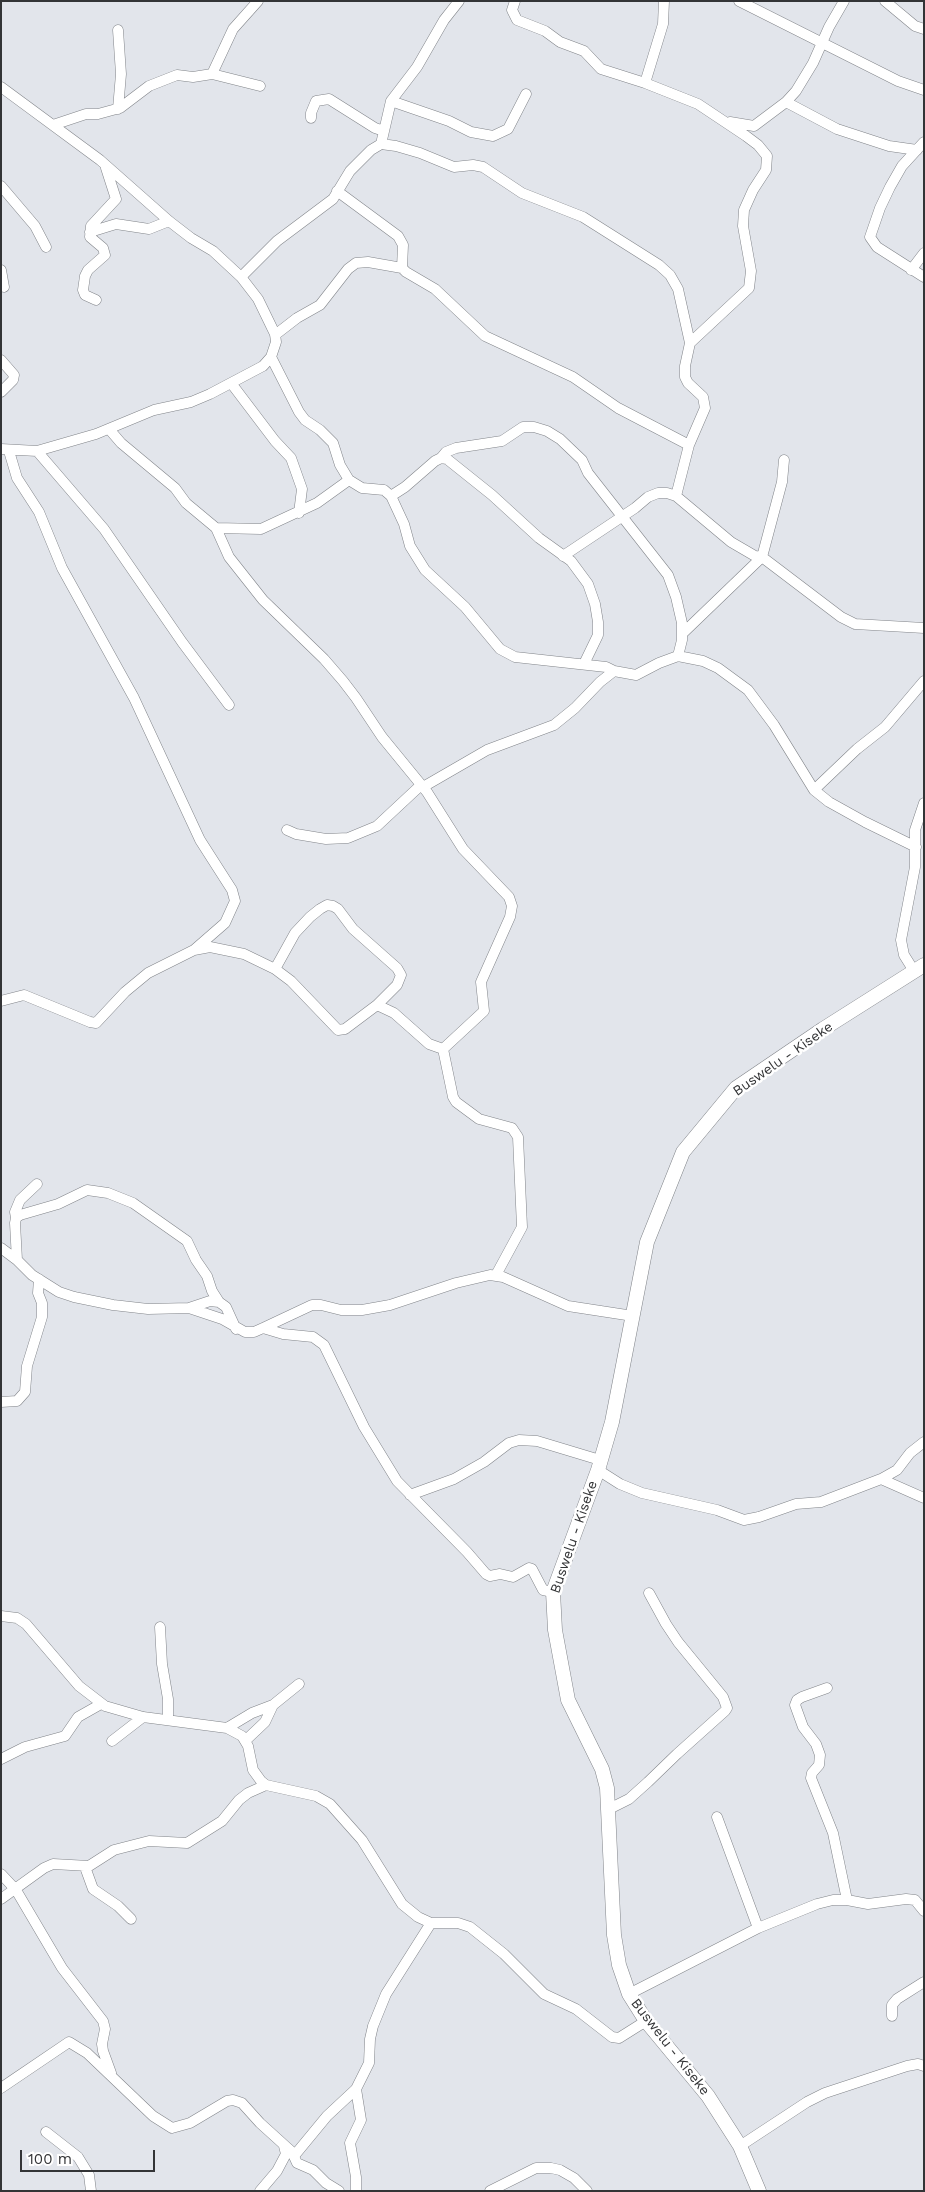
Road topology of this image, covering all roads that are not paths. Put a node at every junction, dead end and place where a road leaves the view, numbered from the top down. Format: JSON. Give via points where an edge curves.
{"nodes":[{"id":1,"x":258,"y":1,"type":"edge"},
{"id":2,"x":459,"y":1,"type":"edge"},
{"id":3,"x":514,"y":1,"type":"edge"},
{"id":4,"x":664,"y":1,"type":"edge"},
{"id":5,"x":739,"y":1,"type":"edge"},
{"id":6,"x":844,"y":1,"type":"edge"},
{"id":7,"x":885,"y":1,"type":"edge"},
{"id":8,"x":924,"y":29,"type":"edge"},
{"id":9,"x":118,"y":30,"type":"dead end"},
{"id":10,"x":821,"y":43,"type":"junction"},
{"id":11,"x":212,"y":74,"type":"junction"},
{"id":12,"x":645,"y":82,"type":"junction"},
{"id":13,"x":260,"y":86,"type":"dead end"},
{"id":14,"x":2,"y":90,"type":"edge"},
{"id":15,"x":924,"y":90,"type":"edge"},
{"id":16,"x":526,"y":94,"type":"dead end"},
{"id":17,"x":391,"y":101,"type":"junction"},
{"id":18,"x":786,"y":102,"type":"junction"},
{"id":19,"x":118,"y":109,"type":"junction"},
{"id":20,"x":310,"y":118,"type":"dead end"},
{"id":21,"x":722,"y":120,"type":"junction"},
{"id":22,"x":53,"y":125,"type":"junction"},
{"id":23,"x":384,"y":131,"type":"junction"},
{"id":24,"x":381,"y":144,"type":"junction"},
{"id":25,"x":920,"y":146,"type":"edge"},
{"id":26,"x":105,"y":165,"type":"junction"},
{"id":27,"x":1,"y":186,"type":"edge"},
{"id":28,"x":337,"y":191,"type":"junction"},
{"id":29,"x":169,"y":221,"type":"junction"},
{"id":30,"x":90,"y":232,"type":"junction"},
{"id":31,"x":46,"y":247,"type":"dead end"},
{"id":32,"x":924,"y":253,"type":"edge"},
{"id":33,"x":402,"y":268,"type":"junction"},
{"id":34,"x":1,"y":270,"type":"edge"},
{"id":35,"x":911,"y":270,"type":"junction"},
{"id":36,"x":242,"y":277,"type":"junction"},
{"id":37,"x":924,"y":277,"type":"edge"},
{"id":38,"x":4,"y":287,"type":"dead end"},
{"id":39,"x":96,"y":300,"type":"dead end"},
{"id":40,"x":275,"y":335,"type":"junction"},
{"id":41,"x":690,"y":343,"type":"junction"},
{"id":42,"x":271,"y":356,"type":"junction"},
{"id":43,"x":1,"y":360,"type":"edge"},
{"id":44,"x":231,"y":383,"type":"junction"},
{"id":45,"x":1,"y":392,"type":"edge"},
{"id":46,"x":109,"y":429,"type":"junction"},
{"id":47,"x":689,"y":445,"type":"junction"},
{"id":48,"x":5,"y":450,"type":"edge"},
{"id":49,"x":37,"y":451,"type":"junction"},
{"id":50,"x":441,"y":458,"type":"junction"},
{"id":51,"x":784,"y":460,"type":"dead end"},
{"id":52,"x":349,"y":480,"type":"junction"},
{"id":53,"x":391,"y":496,"type":"junction"},
{"id":54,"x":676,"y":496,"type":"junction"},
{"id":55,"x":299,"y":513,"type":"junction"},
{"id":56,"x":622,"y":517,"type":"junction"},
{"id":57,"x":216,"y":528,"type":"junction"},
{"id":58,"x":563,"y":556,"type":"junction"},
{"id":59,"x":762,"y":557,"type":"junction"},
{"id":60,"x":924,"y":628,"type":"edge"},
{"id":61,"x":682,"y":634,"type":"junction"},
{"id":62,"x":678,"y":656,"type":"junction"},
{"id":63,"x":584,"y":664,"type":"junction"},
{"id":64,"x":614,"y":671,"type":"junction"},
{"id":65,"x":924,"y":681,"type":"edge"},
{"id":66,"x":229,"y":705,"type":"dead end"},
{"id":67,"x":422,"y":786,"type":"junction"},
{"id":68,"x":814,"y":790,"type":"junction"},
{"id":69,"x":924,"y":803,"type":"edge"},
{"id":70,"x":287,"y":830,"type":"dead end"},
{"id":71,"x":916,"y":847,"type":"junction"},
{"id":72,"x":194,"y":950,"type":"junction"},
{"id":73,"x":275,"y":968,"type":"junction"},
{"id":74,"x":919,"y":968,"type":"edge"},
{"id":75,"x":1,"y":1001,"type":"edge"},
{"id":76,"x":377,"y":1005,"type":"junction"},
{"id":77,"x":442,"y":1050,"type":"junction"},
{"id":78,"x":37,"y":1184,"type":"dead end"},
{"id":79,"x":16,"y":1218,"type":"junction"},
{"id":80,"x":1,"y":1248,"type":"edge"},
{"id":81,"x":17,"y":1260,"type":"junction"},
{"id":82,"x":496,"y":1275,"type":"junction"},
{"id":83,"x":39,"y":1279,"type":"junction"},
{"id":84,"x":219,"y":1302,"type":"junction"},
{"id":85,"x":189,"y":1308,"type":"junction"},
{"id":86,"x":633,"y":1316,"type":"junction"},
{"id":87,"x":263,"y":1328,"type":"junction"},
{"id":88,"x":236,"y":1329,"type":"junction"},
{"id":89,"x":1,"y":1402,"type":"edge"},
{"id":90,"x":924,"y":1442,"type":"edge"},
{"id":91,"x":599,"y":1465,"type":"junction"},
{"id":92,"x":881,"y":1479,"type":"junction"},
{"id":93,"x":410,"y":1495,"type":"junction"},
{"id":94,"x":924,"y":1498,"type":"edge"},
{"id":95,"x":553,"y":1592,"type":"junction"},
{"id":96,"x":649,"y":1593,"type":"dead end"},
{"id":97,"x":1,"y":1616,"type":"edge"},
{"id":98,"x":160,"y":1627,"type":"dead end"},
{"id":99,"x":299,"y":1684,"type":"dead end"},
{"id":100,"x":827,"y":1688,"type":"dead end"},
{"id":101,"x":101,"y":1704,"type":"junction"},
{"id":102,"x":273,"y":1704,"type":"junction"},
{"id":103,"x":143,"y":1717,"type":"junction"},
{"id":104,"x":168,"y":1720,"type":"junction"},
{"id":105,"x":227,"y":1728,"type":"junction"},
{"id":106,"x":246,"y":1740,"type":"junction"},
{"id":107,"x":112,"y":1741,"type":"dead end"},
{"id":108,"x":1,"y":1759,"type":"edge"},
{"id":109,"x":266,"y":1785,"type":"junction"},
{"id":110,"x":607,"y":1810,"type":"junction"},
{"id":111,"x":718,"y":1817,"type":"dead end"},
{"id":112,"x":85,"y":1867,"type":"junction"},
{"id":113,"x":1,"y":1874,"type":"edge"},
{"id":114,"x":16,"y":1890,"type":"junction"},
{"id":115,"x":1,"y":1899,"type":"edge"},
{"id":116,"x":847,"y":1900,"type":"junction"},
{"id":117,"x":924,"y":1910,"type":"edge"},
{"id":118,"x":131,"y":1919,"type":"dead end"},
{"id":119,"x":432,"y":1923,"type":"junction"},
{"id":120,"x":758,"y":1928,"type":"junction"},
{"id":121,"x":924,"y":1982,"type":"edge"},
{"id":122,"x":629,"y":1994,"type":"junction"},
{"id":123,"x":892,"y":2016,"type":"dead end"},
{"id":124,"x":646,"y":2021,"type":"junction"},
{"id":125,"x":924,"y":2066,"type":"edge"},
{"id":126,"x":112,"y":2076,"type":"junction"},
{"id":127,"x":1,"y":2088,"type":"edge"},
{"id":128,"x":356,"y":2089,"type":"junction"},
{"id":129,"x":46,"y":2132,"type":"dead end"},
{"id":130,"x":284,"y":2146,"type":"junction"},
{"id":131,"x":740,"y":2146,"type":"junction"},
{"id":132,"x":294,"y":2156,"type":"junction"},
{"id":133,"x":91,"y":2191,"type":"edge"},
{"id":134,"x":260,"y":2191,"type":"edge"},
{"id":135,"x":339,"y":2191,"type":"edge"},
{"id":136,"x":356,"y":2191,"type":"edge"},
{"id":137,"x":490,"y":2191,"type":"edge"},
{"id":138,"x":586,"y":2191,"type":"edge"},
{"id":139,"x":758,"y":2191,"type":"edge"}],
"edges":[{"from":1,"to":11,"type":"street","via":[[233,29]]},
{"from":2,"to":17,"type":"street"},
{"from":3,"to":12,"type":"street","via":[[512,10],[517,20],[584,51],[601,69]]},
{"from":4,"to":12,"type":"street","via":[[664,24]]},
{"from":5,"to":10,"type":"street"},
{"from":6,"to":10,"type":"street"},
{"from":7,"to":8,"type":"street","via":[[915,26]]},
{"from":9,"to":19,"type":"street","via":[[121,74]]},
{"from":10,"to":15,"type":"street","via":[[898,81]]},
{"from":10,"to":18,"type":"street","via":[[813,63]]},
{"from":11,"to":13,"type":"street"},
{"from":11,"to":19,"type":"street","via":[[162,80]]},
{"from":12,"to":21,"type":"street","via":[[698,104]]},
{"from":14,"to":22,"type":"street"},
{"from":16,"to":17,"type":"street","via":[[508,129],[493,136],[471,132]]},
{"from":17,"to":23,"type":"street"},
{"from":18,"to":21,"type":"street","via":[[754,126]]},
{"from":18,"to":25,"type":"street","via":[[837,129],[889,146]]},
{"from":19,"to":22,"type":"street","via":[[86,114]]},
{"from":20,"to":23,"type":"street","via":[[316,101],[329,99]]},
{"from":21,"to":41,"type":"street","via":[[758,145],[767,156],[768,165],[744,210],[743,226],[751,271],[749,288]]},
{"from":22,"to":26,"type":"street"},
{"from":23,"to":24,"type":"street"},
{"from":24,"to":28,"type":"street","via":[[361,159]]},
{"from":24,"to":41,"type":"street","via":[[420,153],[454,167],[483,167],[522,193],[583,217],[659,264],[678,289]]},
{"from":25,"to":35,"type":"street","via":[[902,166],[890,187],[870,237],[877,247]]},
{"from":26,"to":29,"type":"street"},
{"from":26,"to":30,"type":"street","via":[[116,199],[93,222]]},
{"from":27,"to":31,"type":"street","via":[[35,226]]},
{"from":28,"to":33,"type":"street","via":[[401,240]]},
{"from":28,"to":36,"type":"street","via":[[333,199],[277,241]]},
{"from":29,"to":30,"type":"street","via":[[148,229],[116,224]]},
{"from":29,"to":36,"type":"street","via":[[213,251]]},
{"from":30,"to":39,"type":"street","via":[[90,237],[105,251],[85,276],[85,295]]},
{"from":32,"to":35,"type":"street"},
{"from":33,"to":40,"type":"street","via":[[356,263],[320,305]]},
{"from":33,"to":47,"type":"street","via":[[435,289],[486,336],[573,377],[618,408]]},
{"from":34,"to":38,"type":"street"},
{"from":35,"to":37,"type":"street"},
{"from":36,"to":40,"type":"street","via":[[258,299]]},
{"from":40,"to":42,"type":"street"},
{"from":41,"to":47,"type":"street","via":[[685,376],[703,397],[705,408]]},
{"from":42,"to":44,"type":"street","via":[[263,366]]},
{"from":42,"to":52,"type":"street","via":[[298,412],[333,443]]},
{"from":43,"to":45,"type":"street","via":[[14,375]]},
{"from":44,"to":46,"type":"street","via":[[191,402],[154,410]]},
{"from":44,"to":55,"type":"street","via":[[291,458],[302,489]]},
{"from":46,"to":49,"type":"street"},
{"from":46,"to":57,"type":"street"},
{"from":47,"to":54,"type":"street"},
{"from":48,"to":49,"type":"street"},
{"from":48,"to":72,"type":"street","via":[[17,478],[40,512],[62,568],[134,698],[200,840],[232,890],[235,901],[225,923]]},
{"from":49,"to":66,"type":"street","via":[[104,529]]},
{"from":50,"to":53,"type":"street"},
{"from":50,"to":56,"type":"street","via":[[456,448],[502,441],[523,428],[547,431],[582,460],[588,473]]},
{"from":50,"to":58,"type":"street","via":[[492,495]]},
{"from":51,"to":59,"type":"street","via":[[782,482]]},
{"from":52,"to":53,"type":"street","via":[[362,488],[384,490]]},
{"from":52,"to":55,"type":"street"},
{"from":53,"to":63,"type":"street","via":[[410,546],[425,570],[465,607],[500,649],[515,657]]},
{"from":54,"to":56,"type":"street","via":[[658,493]]},
{"from":54,"to":59,"type":"street","via":[[731,542]]},
{"from":55,"to":57,"type":"street","via":[[261,529]]},
{"from":56,"to":58,"type":"street"},
{"from":56,"to":61,"type":"street","via":[[668,575],[678,606]]},
{"from":57,"to":67,"type":"street","via":[[229,557],[263,600],[343,681],[382,737]]},
{"from":58,"to":63,"type":"street","via":[[571,561],[588,584],[595,604],[598,635]]},
{"from":59,"to":60,"type":"street","via":[[841,617],[855,624]]},
{"from":59,"to":61,"type":"street"},
{"from":61,"to":62,"type":"street"},
{"from":62,"to":64,"type":"street","via":[[636,675]]},
{"from":62,"to":68,"type":"street","via":[[718,668],[748,690]]},
{"from":63,"to":64,"type":"street"},
{"from":64,"to":67,"type":"street","via":[[554,725],[487,750]]},
{"from":65,"to":68,"type":"street","via":[[885,727]]},
{"from":67,"to":70,"type":"street","via":[[377,826],[348,838],[326,839]]},
{"from":67,"to":77,"type":"street","via":[[463,849],[509,897],[512,906],[481,982],[484,1011]]},
{"from":68,"to":71,"type":"street","via":[[829,802]]},
{"from":69,"to":71,"type":"street","via":[[915,830]]},
{"from":71,"to":74,"type":"street","via":[[901,940],[904,955]]},
{"from":72,"to":73,"type":"street","via":[[210,946],[226,949]]},
{"from":72,"to":75,"type":"street","via":[[148,973],[96,1023],[24,995]]},
{"from":73,"to":76,"type":"street","via":[[338,1030],[345,1029]]},
{"from":73,"to":76,"type":"street","via":[[295,933],[320,909],[333,906],[402,975],[397,985]]},
{"from":74,"to":86,"type":"main road","name":"Buswelu - Kiseke","via":[[736,1088],[704,1126],[683,1152],[647,1242]]},
{"from":76,"to":77,"type":"street"},
{"from":77,"to":82,"type":"street","via":[[456,1102],[479,1119],[512,1128],[518,1137],[522,1227]]},
{"from":78,"to":79,"type":"street","via":[[20,1200]]},
{"from":79,"to":81,"type":"street"},
{"from":79,"to":84,"type":"street","via":[[87,1190],[122,1197],[187,1241]]},
{"from":80,"to":81,"type":"street"},
{"from":81,"to":83,"type":"street"},
{"from":82,"to":86,"type":"street","via":[[568,1306]]},
{"from":82,"to":87,"type":"street","via":[[362,1310],[312,1305]]},
{"from":83,"to":85,"type":"street","via":[[59,1292],[89,1301],[148,1309]]},
{"from":83,"to":89,"type":"street","via":[[42,1317],[26,1366],[25,1392],[17,1401]]},
{"from":84,"to":85,"type":"street","via":[[210,1300]]},
{"from":84,"to":88,"type":"street","via":[[226,1307]]},
{"from":85,"to":88,"type":"street","via":[[222,1319]]},
{"from":86,"to":91,"type":"main road","name":"Buswelu - Kiseke","via":[[612,1422]]},
{"from":87,"to":88,"type":"street","via":[[254,1332]]},
{"from":87,"to":93,"type":"street","via":[[313,1337],[324,1345],[364,1427],[398,1482]]},
{"from":90,"to":92,"type":"street","via":[[897,1470]]},
{"from":91,"to":92,"type":"street","via":[[620,1484],[642,1493],[717,1510],[744,1520],[796,1504],[821,1502]]},
{"from":91,"to":93,"type":"street","via":[[537,1441],[519,1440],[509,1443],[454,1479]]},
{"from":91,"to":95,"type":"main road","name":"Buswelu - Kiseke"},
{"from":92,"to":94,"type":"street"},
{"from":93,"to":95,"type":"street","via":[[488,1576],[500,1574],[513,1578],[529,1568],[543,1590]]},
{"from":95,"to":110,"type":"main road","name":"Buswelu - Kiseke","via":[[561,1675],[568,1700],[602,1770],[607,1788]]},
{"from":96,"to":110,"type":"street","via":[[678,1642],[723,1697],[726,1708],[635,1793]]},
{"from":97,"to":101,"type":"street","via":[[17,1618],[26,1624],[79,1686]]},
{"from":98,"to":104,"type":"street"},
{"from":99,"to":102,"type":"street"},
{"from":100,"to":116,"type":"street","via":[[802,1697],[795,1705],[803,1727],[820,1755],[820,1765],[811,1778],[832,1833]]},
{"from":101,"to":103,"type":"street"},
{"from":101,"to":108,"type":"street","via":[[78,1718],[65,1736],[25,1747]]},
{"from":102,"to":105,"type":"street"},
{"from":102,"to":106,"type":"street","via":[[265,1722]]},
{"from":103,"to":104,"type":"street"},
{"from":103,"to":107,"type":"street"},
{"from":104,"to":105,"type":"street"},
{"from":105,"to":106,"type":"street"},
{"from":106,"to":109,"type":"street","via":[[253,1770]]},
{"from":109,"to":112,"type":"street","via":[[248,1793],[222,1821],[187,1843],[158,1840],[124,1846]]},
{"from":109,"to":119,"type":"street","via":[[316,1796],[330,1804],[362,1840],[402,1904],[418,1918]]},
{"from":110,"to":122,"type":"main road","name":"Buswelu - Kiseke","via":[[614,1934],[619,1965]]},
{"from":111,"to":120,"type":"street"},
{"from":112,"to":114,"type":"street","via":[[53,1864]]},
{"from":112,"to":118,"type":"street","via":[[93,1889]]},
{"from":113,"to":114,"type":"street"},
{"from":114,"to":115,"type":"street"},
{"from":114,"to":126,"type":"street","via":[[50,1950],[103,2021],[102,2044]]},
{"from":116,"to":117,"type":"street","via":[[868,1904],[915,1900]]},
{"from":116,"to":120,"type":"street","via":[[833,1900],[803,1908]]},
{"from":119,"to":124,"type":"street","via":[[458,1923],[470,1927],[504,1954],[544,1994],[576,2009],[612,2037],[619,2038]]},
{"from":119,"to":128,"type":"street","via":[[386,1994],[370,2039],[369,2064]]},
{"from":120,"to":122,"type":"street"},
{"from":121,"to":123,"type":"street","via":[[897,1999],[892,2005]]},
{"from":122,"to":124,"type":"main road","name":"Buswelu - Kiseke"},
{"from":124,"to":131,"type":"main road","name":"Buswelu - Kiseke","via":[[708,2096]]},
{"from":125,"to":131,"type":"street","via":[[907,2066],[825,2093]]},
{"from":126,"to":127,"type":"street","via":[[79,2046],[69,2042]]},
{"from":126,"to":130,"type":"street","via":[[153,2116],[172,2128],[190,2123],[227,2102],[238,2101]]},
{"from":128,"to":132,"type":"street","via":[[327,2116]]},
{"from":128,"to":136,"type":"street","via":[[361,2120],[350,2147]]},
{"from":129,"to":133,"type":"street","via":[[78,2157],[89,2175]]},
{"from":130,"to":132,"type":"street"},
{"from":130,"to":134,"type":"street","via":[[286,2154]]},
{"from":131,"to":139,"type":"main road","name":"Buswelu - Kiseke"},
{"from":132,"to":135,"type":"street","via":[[297,2163],[313,2170]]},
{"from":137,"to":138,"type":"street","via":[[536,2168],[551,2168],[574,2178]]}]}
